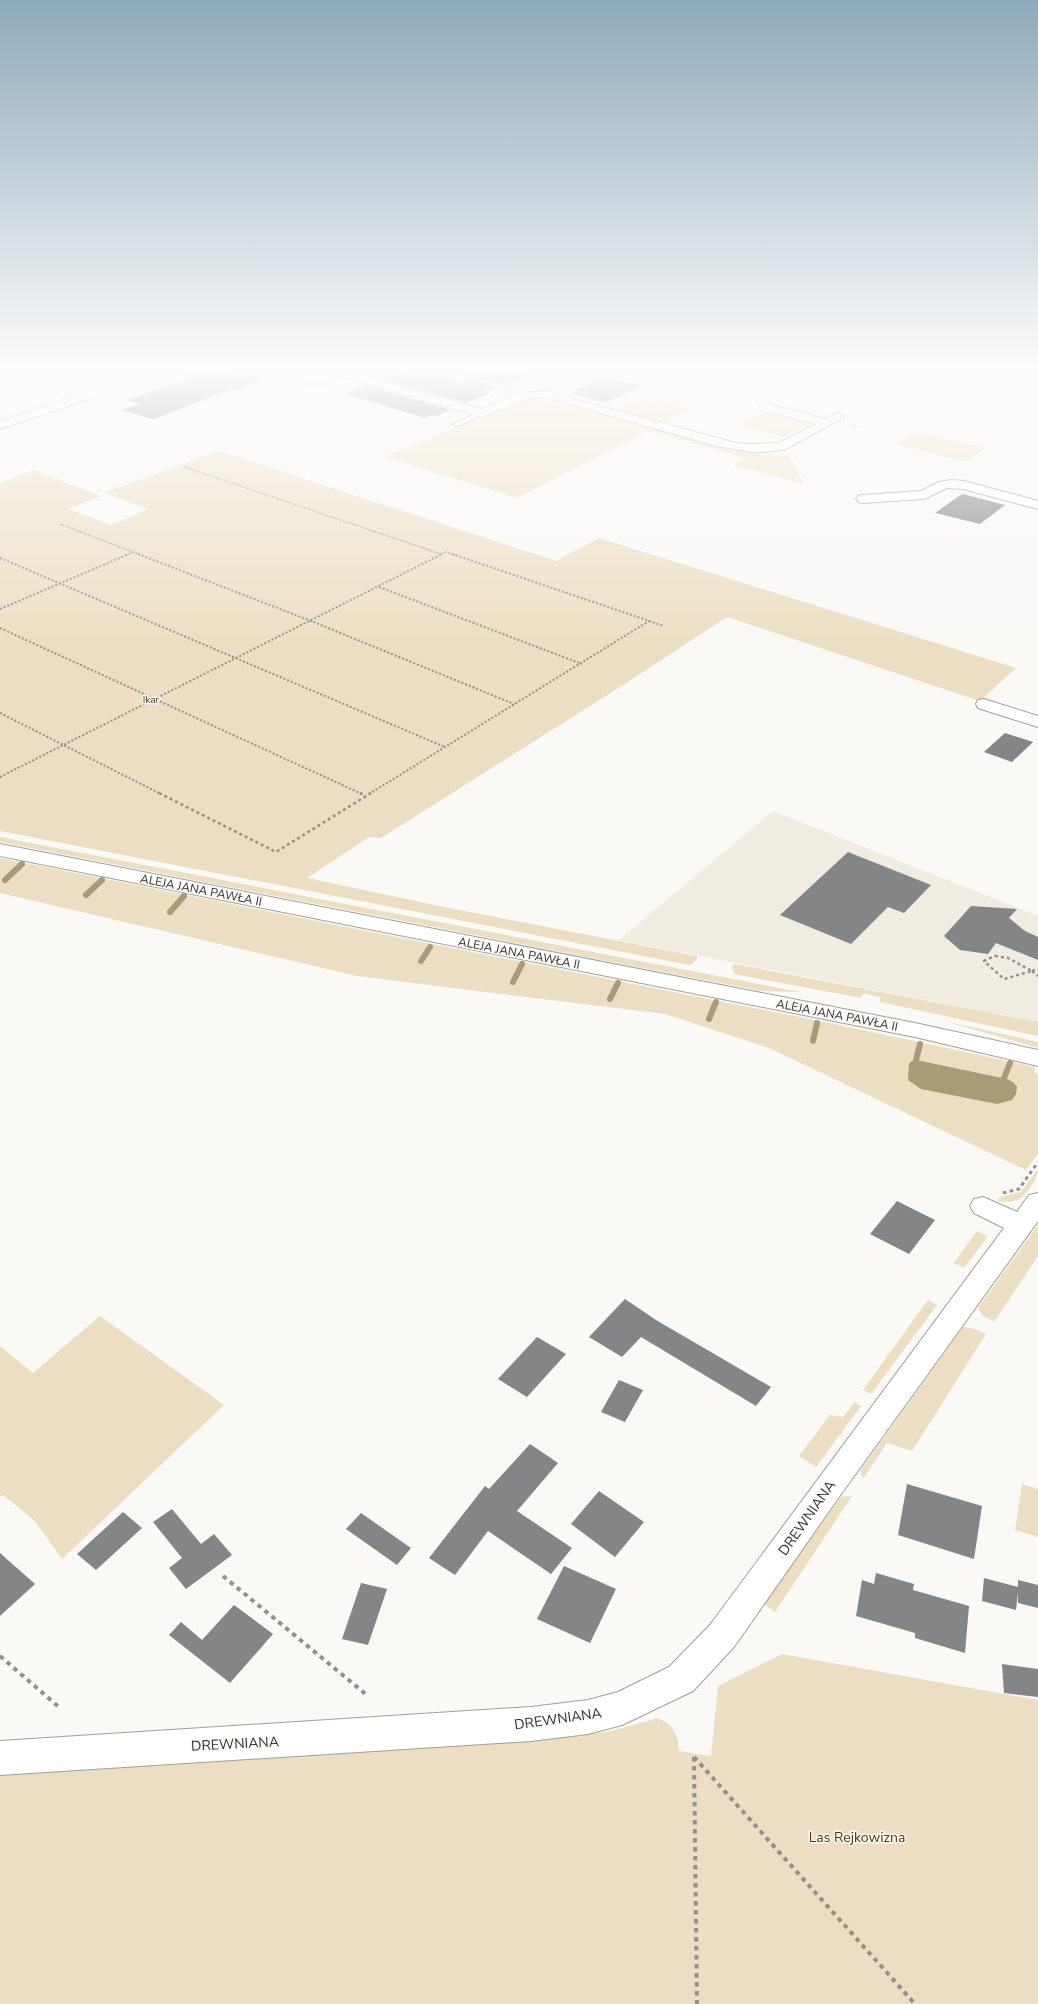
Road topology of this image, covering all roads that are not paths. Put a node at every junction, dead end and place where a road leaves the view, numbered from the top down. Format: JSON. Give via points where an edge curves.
{"nodes":[{"id":1,"x":863,"y":499,"type":"dead end"},
{"id":2,"x":1038,"y":505,"type":"edge"},
{"id":3,"x":984,"y":704,"type":"dead end"},
{"id":4,"x":1038,"y":722,"type":"edge"},
{"id":5,"x":0,"y":850,"type":"edge"},
{"id":6,"x":1038,"y":1058,"type":"edge"},
{"id":7,"x":983,"y":1206,"type":"road end"},
{"id":8,"x":1029,"y":1213,"type":"edge"},
{"id":9,"x":0,"y":1758,"type":"edge"}],
"edges":[{"from":1,"to":2,"type":"street","via":[[924,495],[951,478],[964,486]]},
{"from":3,"to":4,"type":"street"},
{"from":5,"to":6,"type":"street","name":"ALEJA JANA PAWŁA II","via":[[916,1030]]},
{"from":7,"to":8,"type":"street"},
{"from":8,"to":9,"type":"street","name":"DREWNIANA","via":[[722,1636],[681,1680],[622,1708],[588,1717],[532,1724]]}]}
